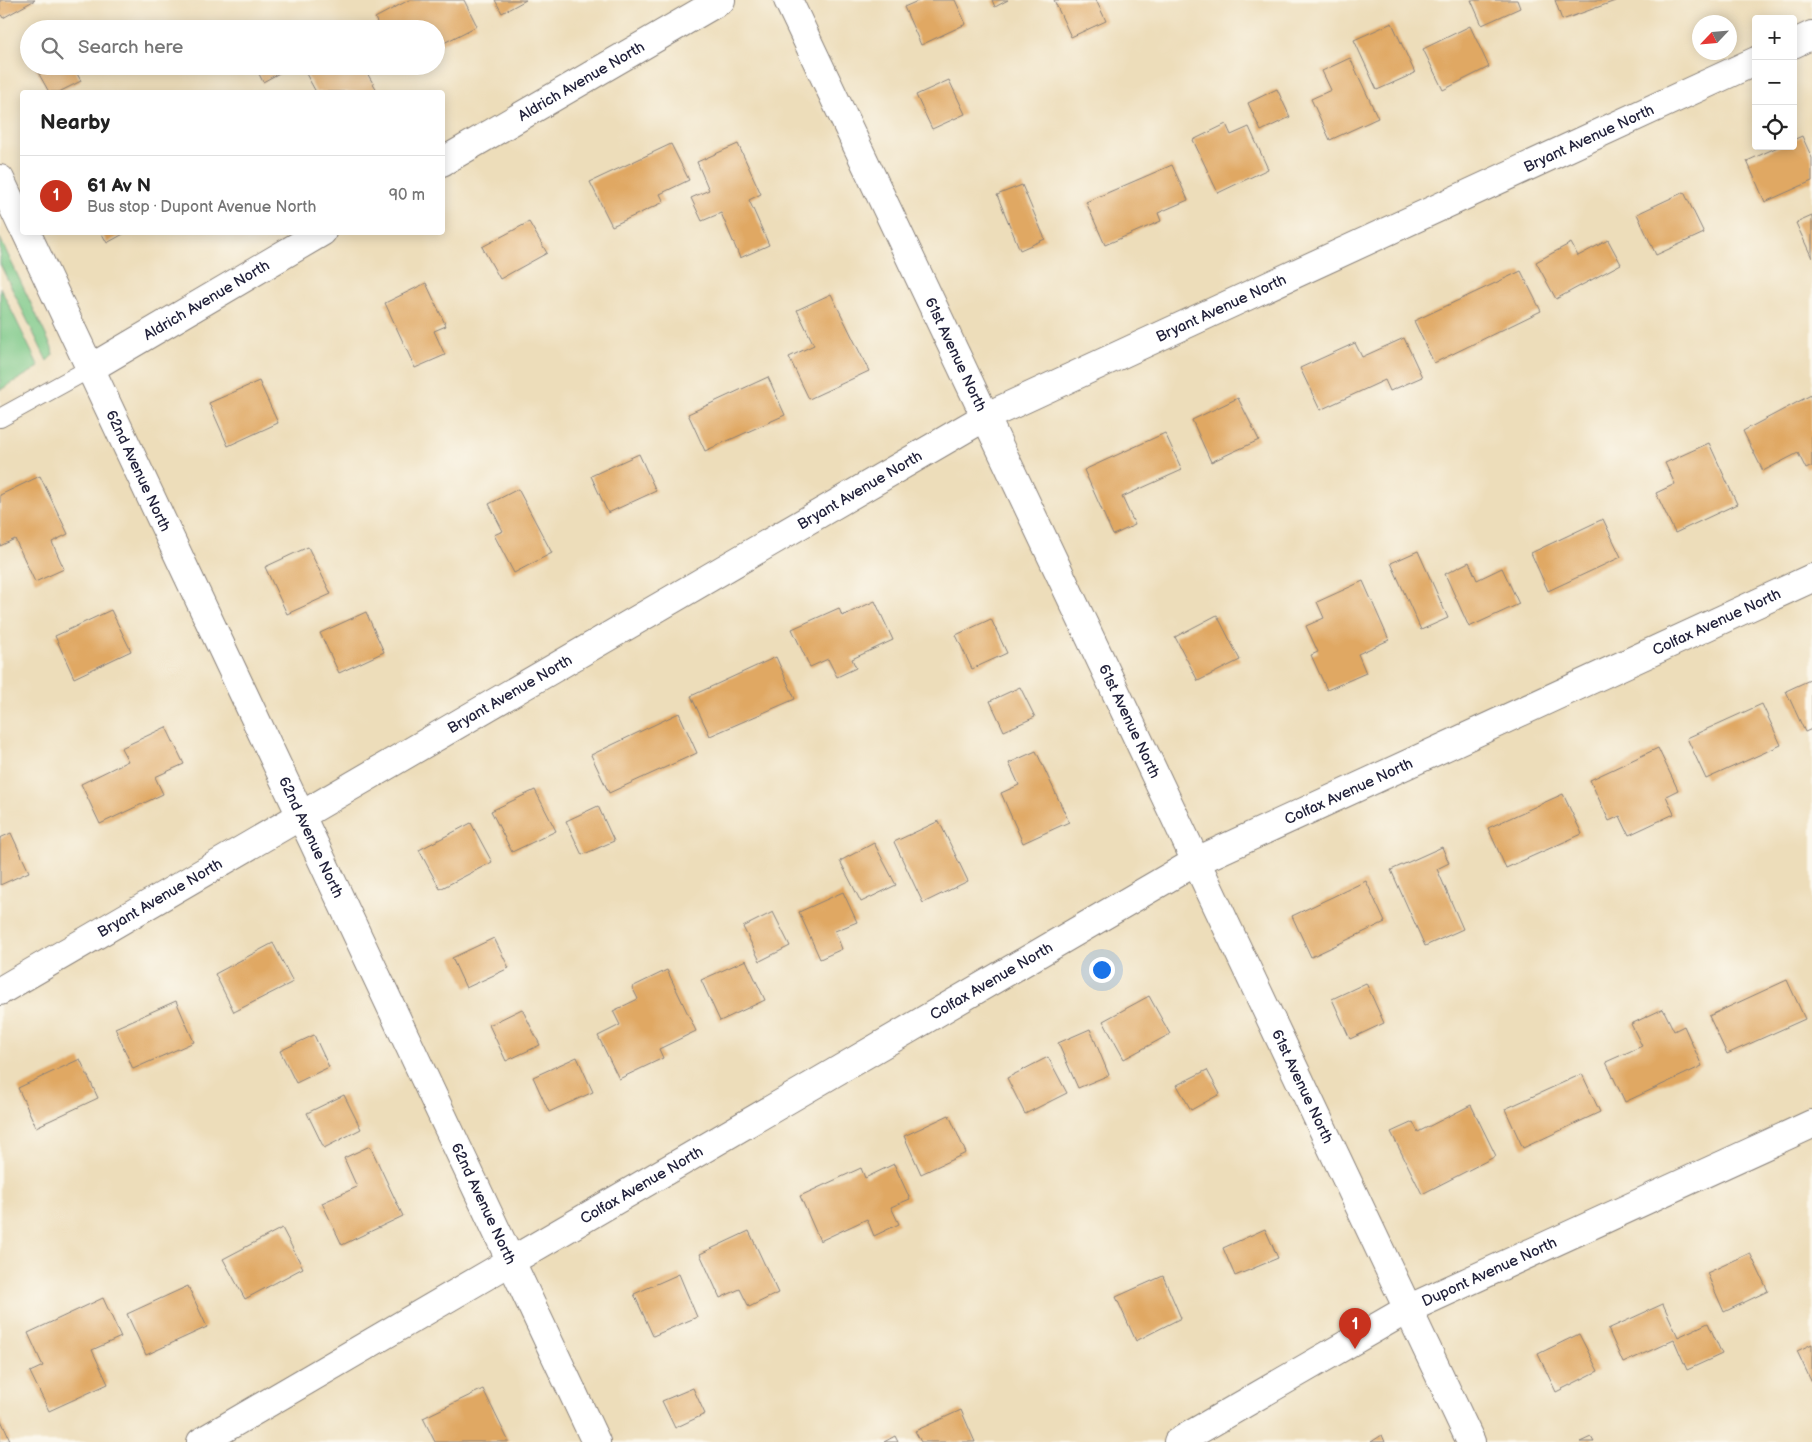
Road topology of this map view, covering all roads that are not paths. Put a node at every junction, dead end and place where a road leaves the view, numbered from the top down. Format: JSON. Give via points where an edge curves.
{"nodes":[{"id":1,"x":721,"y":0,"type":"edge"},
{"id":2,"x":788,"y":0,"type":"edge"},
{"id":3,"x":1812,"y":35,"type":"edge"},
{"id":4,"x":1797,"y":42,"type":"edge"},
{"id":5,"x":1752,"y":63,"type":"edge"},
{"id":6,"x":445,"y":160,"type":"edge"},
{"id":7,"x":0,"y":179,"type":"edge"},
{"id":8,"x":20,"y":222,"type":"edge"},
{"id":9,"x":27,"y":235,"type":"edge"},
{"id":10,"x":317,"y":235,"type":"edge"},
{"id":11,"x":90,"y":368,"type":"junction"},
{"id":12,"x":985,"y":417,"type":"junction"},
{"id":13,"x":0,"y":418,"type":"edge"},
{"id":14,"x":1812,"y":578,"type":"edge"},
{"id":15,"x":301,"y":814,"type":"junction"},
{"id":16,"x":1197,"y":861,"type":"junction"},
{"id":17,"x":0,"y":991,"type":"edge"},
{"id":18,"x":1812,"y":1124,"type":"edge"},
{"id":19,"x":511,"y":1261,"type":"junction"},
{"id":20,"x":1408,"y":1309,"type":"junction"},
{"id":21,"x":202,"y":1442,"type":"edge"},
{"id":22,"x":596,"y":1442,"type":"edge"},
{"id":23,"x":1178,"y":1442,"type":"edge"},
{"id":24,"x":1471,"y":1442,"type":"edge"}],
"edges":[{"from":1,"to":6,"type":"street","name":"Aldrich Avenue North"},
{"from":2,"to":12,"type":"street","name":"61st Avenue North"},
{"from":3,"to":4,"type":"street"},
{"from":5,"to":12,"type":"street","name":"Bryant Avenue North"},
{"from":7,"to":8,"type":"street"},
{"from":9,"to":11,"type":"street","name":"62nd Avenue North"},
{"from":10,"to":11,"type":"street","name":"Aldrich Avenue North"},
{"from":11,"to":13,"type":"lane"},
{"from":11,"to":15,"type":"street","name":"62nd Avenue North"},
{"from":12,"to":15,"type":"street","name":"Bryant Avenue North"},
{"from":12,"to":16,"type":"street","name":"61st Avenue North"},
{"from":14,"to":16,"type":"street","name":"Colfax Avenue North"},
{"from":15,"to":17,"type":"street","name":"Bryant Avenue North"},
{"from":15,"to":19,"type":"street","name":"62nd Avenue North"},
{"from":16,"to":19,"type":"street","name":"Colfax Avenue North"},
{"from":16,"to":20,"type":"street","name":"61st Avenue North"},
{"from":18,"to":20,"type":"street","name":"Dupont Avenue North"},
{"from":19,"to":21,"type":"street","name":"Colfax Avenue North"},
{"from":19,"to":22,"type":"street","name":"62nd Avenue North"},
{"from":20,"to":23,"type":"street","name":"Dupont Avenue North"},
{"from":20,"to":24,"type":"street","name":"61st Avenue North"}]}
